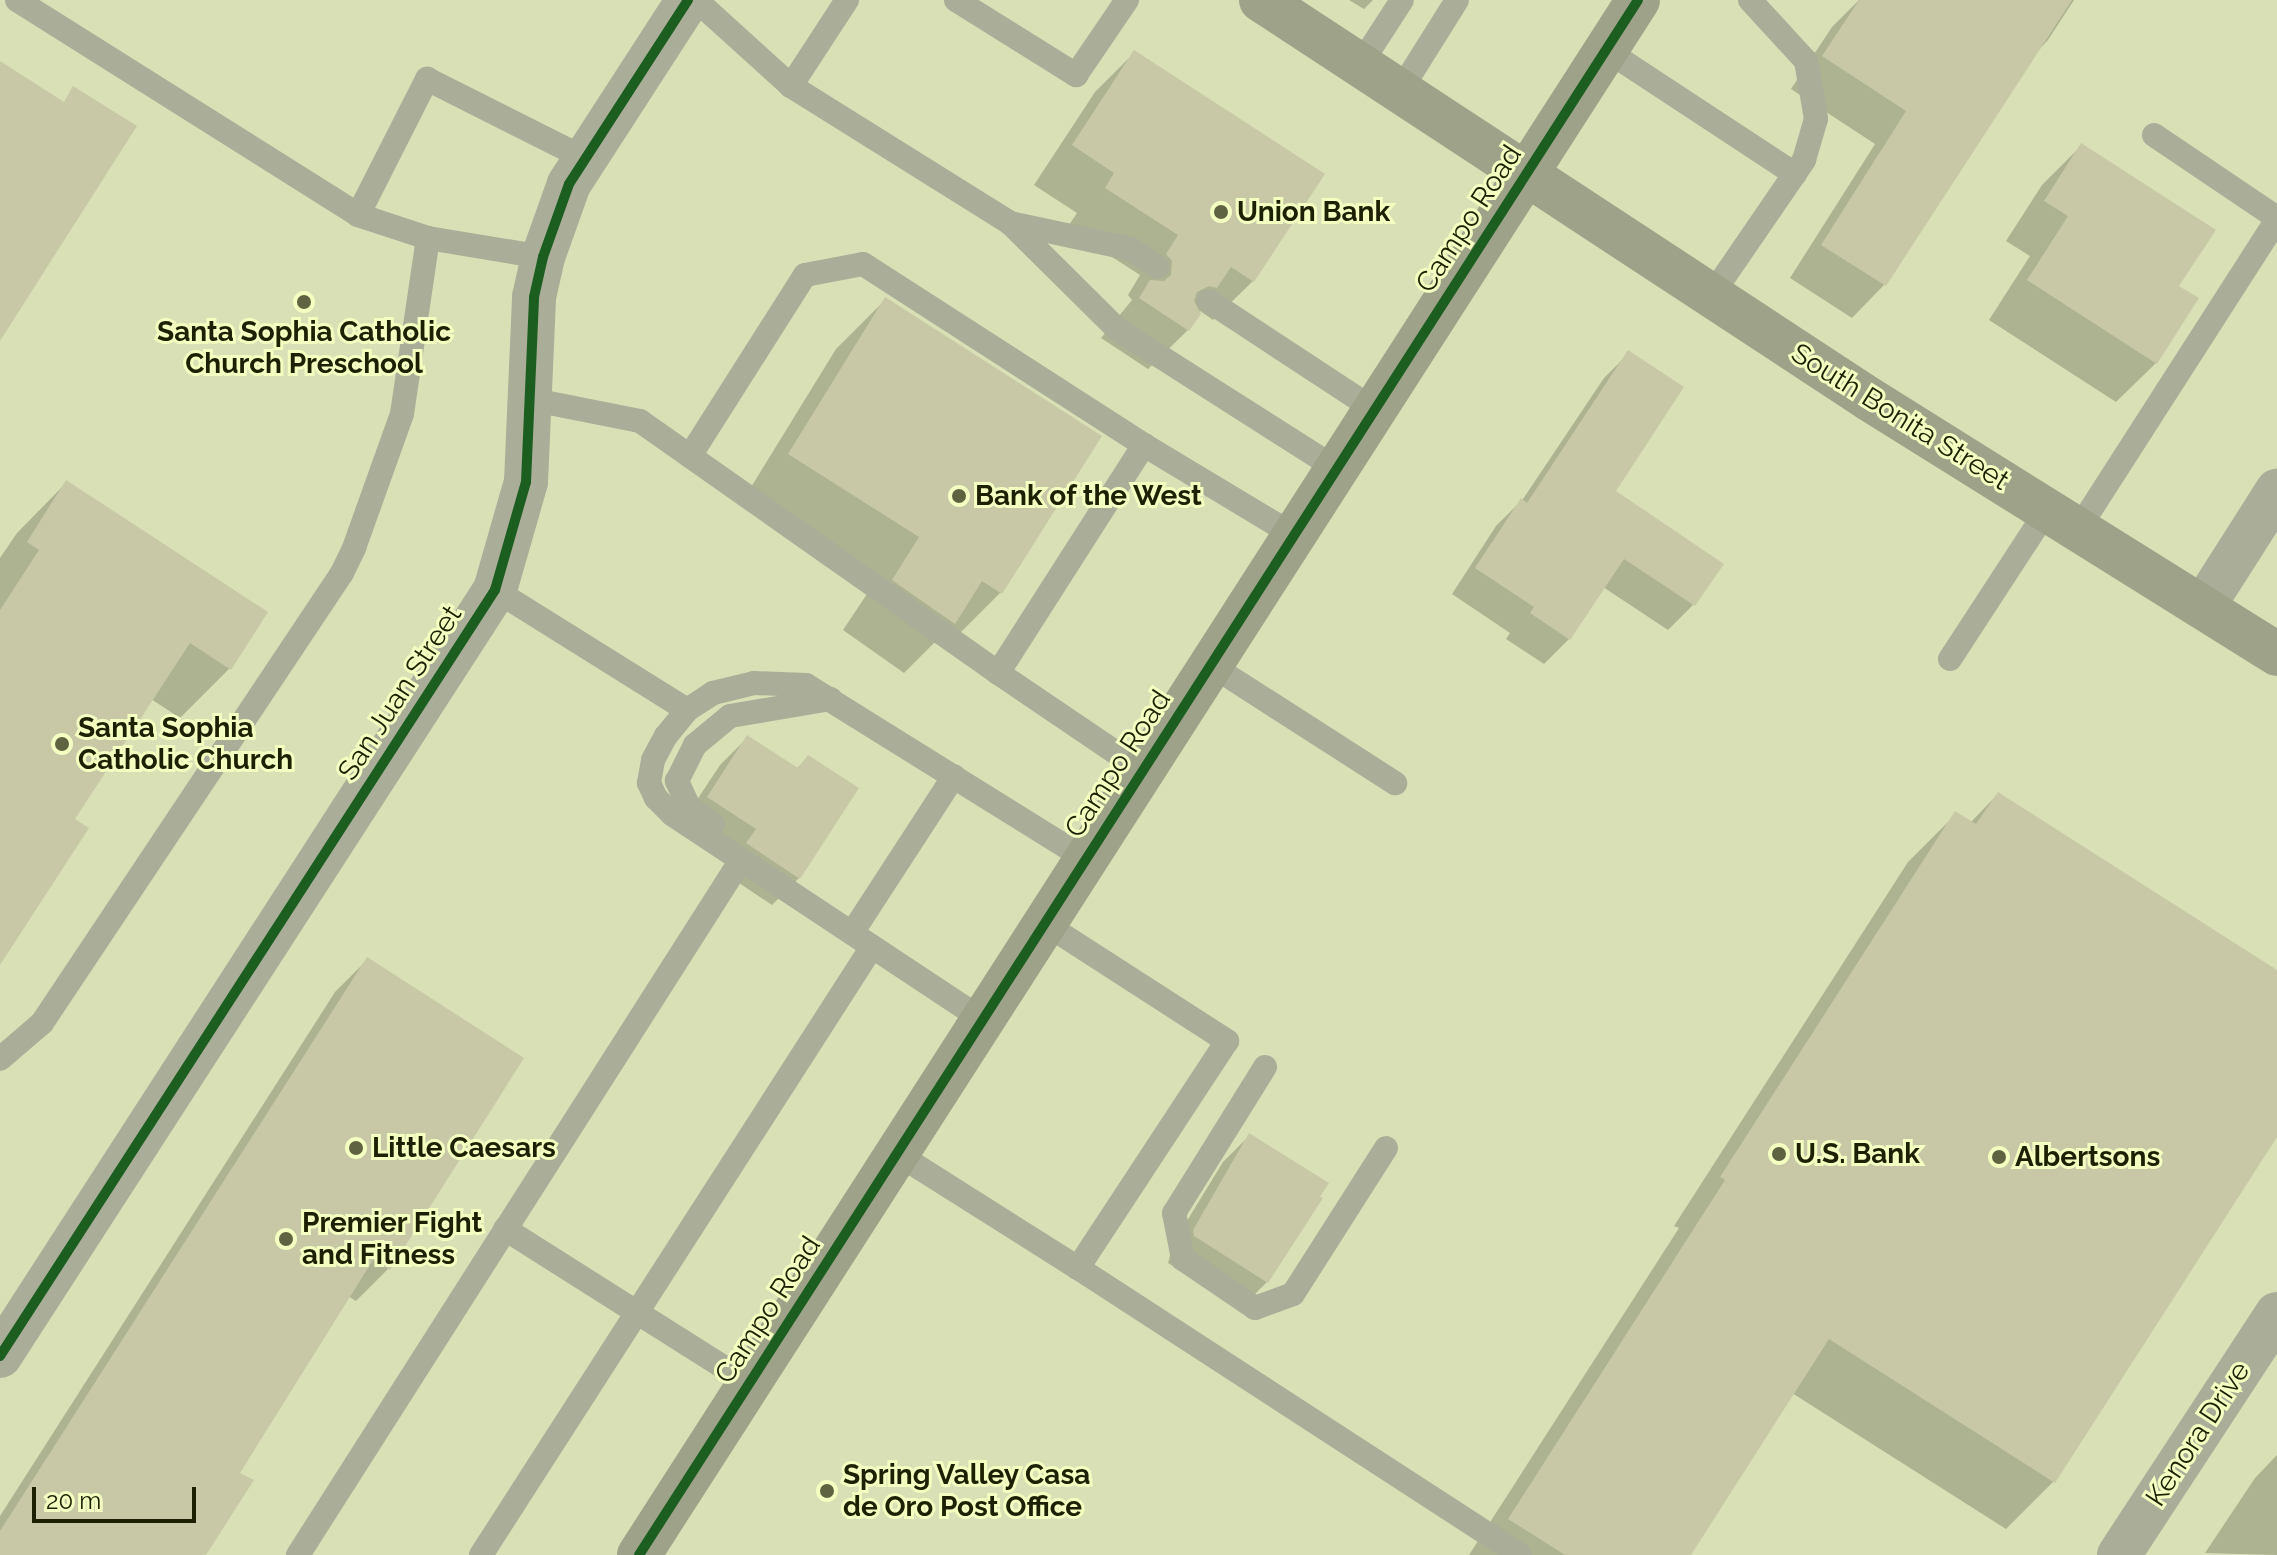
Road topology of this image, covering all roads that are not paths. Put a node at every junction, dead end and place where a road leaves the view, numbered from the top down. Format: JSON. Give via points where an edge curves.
{"nodes":[{"id":1,"x":17,"y":0,"type":"edge"},
{"id":2,"x":688,"y":0,"type":"edge"},
{"id":3,"x":696,"y":0,"type":"edge"},
{"id":4,"x":847,"y":0,"type":"edge"},
{"id":5,"x":956,"y":0,"type":"edge"},
{"id":6,"x":1127,"y":0,"type":"edge"},
{"id":7,"x":1261,"y":0,"type":"edge"},
{"id":8,"x":1402,"y":0,"type":"edge"},
{"id":9,"x":1457,"y":0,"type":"edge"},
{"id":10,"x":1750,"y":0,"type":"edge"},
{"id":11,"x":1635,"y":1,"type":"edge"},
{"id":12,"x":1606,"y":50,"type":"junction"},
{"id":13,"x":1360,"y":65,"type":"junction"},
{"id":14,"x":791,"y":86,"type":"junction"},
{"id":15,"x":1400,"y":91,"type":"junction"},
{"id":16,"x":2154,"y":135,"type":"dead end"},
{"id":17,"x":586,"y":159,"type":"junction"},
{"id":18,"x":1795,"y":174,"type":"junction"},
{"id":19,"x":1526,"y":175,"type":"junction"},
{"id":20,"x":358,"y":215,"type":"junction"},
{"id":21,"x":2277,"y":218,"type":"edge"},
{"id":22,"x":1010,"y":223,"type":"junction"},
{"id":23,"x":428,"y":238,"type":"junction"},
{"id":24,"x":543,"y":257,"type":"junction"},
{"id":25,"x":1158,"y":267,"type":"dead end"},
{"id":26,"x":1711,"y":296,"type":"junction"},
{"id":27,"x":1209,"y":301,"type":"dead end"},
{"id":28,"x":529,"y":399,"type":"junction"},
{"id":29,"x":1375,"y":410,"type":"junction"},
{"id":30,"x":1144,"y":445,"type":"junction"},
{"id":31,"x":690,"y":456,"type":"junction"},
{"id":32,"x":1337,"y":469,"type":"junction"},
{"id":33,"x":2277,"y":491,"type":"edge"},
{"id":34,"x":2062,"y":520,"type":"junction"},
{"id":35,"x":1294,"y":535,"type":"junction"},
{"id":36,"x":495,"y":590,"type":"junction"},
{"id":37,"x":2203,"y":607,"type":"junction"},
{"id":38,"x":2277,"y":654,"type":"edge"},
{"id":39,"x":1950,"y":659,"type":"dead end"},
{"id":40,"x":1211,"y":665,"type":"junction"},
{"id":41,"x":998,"y":673,"type":"junction"},
{"id":42,"x":831,"y":699,"type":"junction"},
{"id":43,"x":687,"y":710,"type":"junction"},
{"id":44,"x":1143,"y":771,"type":"junction"},
{"id":45,"x":954,"y":776,"type":"junction"},
{"id":46,"x":1395,"y":783,"type":"dead end"},
{"id":47,"x":1086,"y":859,"type":"junction"},
{"id":48,"x":741,"y":860,"type":"junction"},
{"id":49,"x":1044,"y":923,"type":"junction"},
{"id":50,"x":856,"y":927,"type":"junction"},
{"id":51,"x":872,"y":947,"type":"junction"},
{"id":52,"x":983,"y":1020,"type":"junction"},
{"id":53,"x":2,"y":1053,"type":"edge"},
{"id":54,"x":1265,"y":1067,"type":"dead end"},
{"id":55,"x":1386,"y":1148,"type":"dead end"},
{"id":56,"x":896,"y":1153,"type":"junction"},
{"id":57,"x":505,"y":1229,"type":"junction"},
{"id":58,"x":1078,"y":1268,"type":"junction"},
{"id":59,"x":635,"y":1311,"type":"junction"},
{"id":60,"x":2276,"y":1318,"type":"edge"},
{"id":61,"x":0,"y":1356,"type":"edge"},
{"id":62,"x":749,"y":1383,"type":"junction"},
{"id":63,"x":298,"y":1555,"type":"edge"},
{"id":64,"x":481,"y":1555,"type":"edge"},
{"id":65,"x":639,"y":1555,"type":"edge"},
{"id":66,"x":1520,"y":1555,"type":"edge"},
{"id":67,"x":2119,"y":1555,"type":"edge"}],
"edges":[{"from":1,"to":20,"type":"lane"},
{"from":2,"to":17,"type":"street","name":"San Juan Street"},
{"from":3,"to":14,"type":"lane"},
{"from":4,"to":14,"type":"lane"},
{"from":5,"to":6,"type":"lane","via":[[1076,75]]},
{"from":7,"to":13,"type":"main road","name":"South Bonita Street"},
{"from":8,"to":13,"type":"lane"},
{"from":9,"to":15,"type":"lane"},
{"from":10,"to":18,"type":"lane","via":[[1806,61],[1816,119]]},
{"from":11,"to":12,"type":"main road","name":"Campo Road"},
{"from":12,"to":18,"type":"lane"},
{"from":12,"to":19,"type":"main road","name":"Campo Road"},
{"from":13,"to":15,"type":"main road","name":"South Bonita Street"},
{"from":14,"to":22,"type":"lane"},
{"from":15,"to":19,"type":"main road","name":"South Bonita Street"},
{"from":16,"to":21,"type":"lane"},
{"from":17,"to":20,"type":"lane","via":[[427,79]]},
{"from":17,"to":24,"type":"street","name":"San Juan Street","via":[[569,184]]},
{"from":18,"to":26,"type":"lane"},
{"from":19,"to":26,"type":"main road","name":"South Bonita Street"},
{"from":19,"to":29,"type":"main road","name":"Campo Road"},
{"from":20,"to":23,"type":"lane"},
{"from":21,"to":34,"type":"lane"},
{"from":22,"to":25,"type":"lane","via":[[1131,249]]},
{"from":22,"to":32,"type":"lane","via":[[1117,329]]},
{"from":23,"to":24,"type":"lane"},
{"from":23,"to":53,"type":"lane","via":[[402,414],[342,573],[42,1023]]},
{"from":24,"to":28,"type":"street","name":"San Juan Street","via":[[534,297]]},
{"from":26,"to":34,"type":"main road","name":"South Bonita Street"},
{"from":27,"to":29,"type":"lane"},
{"from":28,"to":31,"type":"lane","via":[[640,421]]},
{"from":28,"to":36,"type":"street","name":"San Juan Street","via":[[526,482]]},
{"from":29,"to":32,"type":"main road","name":"Campo Road"},
{"from":30,"to":31,"type":"lane","via":[[863,264],[805,275]]},
{"from":30,"to":35,"type":"lane"},
{"from":30,"to":41,"type":"lane"},
{"from":31,"to":41,"type":"lane"},
{"from":32,"to":35,"type":"main road","name":"Campo Road"},
{"from":33,"to":37,"type":"street"},
{"from":34,"to":37,"type":"main road","name":"South Bonita Street"},
{"from":34,"to":39,"type":"lane"},
{"from":35,"to":40,"type":"main road","name":"Campo Road"},
{"from":36,"to":43,"type":"lane"},
{"from":36,"to":61,"type":"street","name":"San Juan Street"},
{"from":37,"to":38,"type":"main road","name":"South Bonita Street"},
{"from":40,"to":44,"type":"main road","name":"Campo Road"},
{"from":40,"to":46,"type":"lane"},
{"from":41,"to":44,"type":"lane"},
{"from":42,"to":43,"type":"lane","via":[[806,685],[754,683],[713,693]]},
{"from":42,"to":45,"type":"lane"},
{"from":42,"to":50,"type":"lane","via":[[730,716],[695,745],[677,781],[689,807]]},
{"from":43,"to":48,"type":"lane","via":[[653,760],[649,783],[672,814]]},
{"from":44,"to":47,"type":"main road","name":"Campo Road"},
{"from":45,"to":47,"type":"lane"},
{"from":45,"to":50,"type":"lane"},
{"from":47,"to":49,"type":"main road","name":"Campo Road"},
{"from":48,"to":50,"type":"lane"},
{"from":48,"to":57,"type":"lane"},
{"from":49,"to":52,"type":"main road","name":"Campo Road"},
{"from":49,"to":58,"type":"lane","via":[[1227,1041]]},
{"from":50,"to":51,"type":"lane"},
{"from":51,"to":52,"type":"lane"},
{"from":51,"to":59,"type":"lane"},
{"from":52,"to":56,"type":"main road","name":"Campo Road"},
{"from":54,"to":55,"type":"lane","via":[[1174,1213],[1183,1259],[1255,1308],[1293,1294]]},
{"from":56,"to":58,"type":"lane"},
{"from":56,"to":62,"type":"main road","name":"Campo Road"},
{"from":57,"to":59,"type":"lane"},
{"from":57,"to":63,"type":"lane"},
{"from":58,"to":66,"type":"lane"},
{"from":59,"to":62,"type":"lane"},
{"from":59,"to":64,"type":"lane"},
{"from":60,"to":67,"type":"street","name":"Kenora Drive"},
{"from":62,"to":65,"type":"main road","name":"Campo Road"}]}
